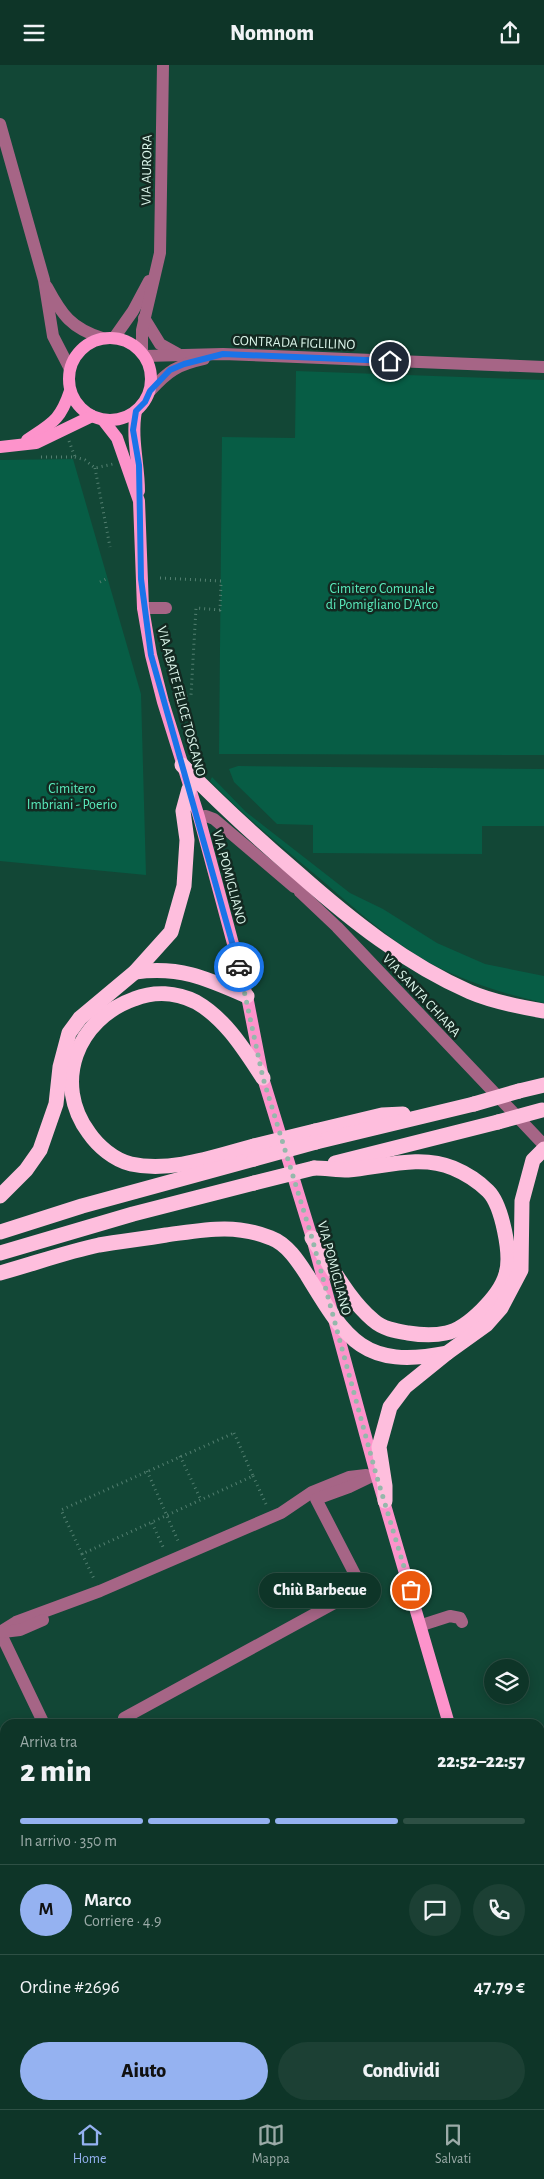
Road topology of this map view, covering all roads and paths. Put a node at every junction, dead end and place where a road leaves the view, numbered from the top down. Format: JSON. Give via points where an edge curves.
{"nodes":[{"id":1,"x":163,"y":65,"type":"edge"},
{"id":2,"x":0,"y":124,"type":"edge"},
{"id":3,"x":154,"y":275,"type":"junction"},
{"id":4,"x":44,"y":280,"type":"junction"},
{"id":5,"x":144,"y":318,"type":"junction"},
{"id":6,"x":108,"y":338,"type":"junction"},
{"id":7,"x":143,"y":354,"type":"junction"},
{"id":8,"x":178,"y":354,"type":"junction"},
{"id":9,"x":223,"y":354,"type":"junction"},
{"id":10,"x":544,"y":367,"type":"edge"},
{"id":11,"x":70,"y":369,"type":"junction"},
{"id":12,"x":70,"y":391,"type":"junction"},
{"id":13,"x":150,"y":391,"type":"junction"},
{"id":14,"x":136,"y":411,"type":"junction"},
{"id":15,"x":98,"y":418,"type":"junction"},
{"id":16,"x":68,"y":436,"type":"dead end"},
{"id":17,"x":19,"y":445,"type":"junction"},
{"id":18,"x":0,"y":447,"type":"edge"},
{"id":19,"x":40,"y":457,"type":"dead end"},
{"id":20,"x":74,"y":457,"type":"junction"},
{"id":21,"x":116,"y":464,"type":"dead end"},
{"id":22,"x":95,"y":468,"type":"junction"},
{"id":23,"x":139,"y":501,"type":"junction"},
{"id":24,"x":110,"y":547,"type":"dead end"},
{"id":25,"x":160,"y":578,"type":"dead end"},
{"id":26,"x":106,"y":579,"type":"dead end"},
{"id":27,"x":100,"y":582,"type":"dead end"},
{"id":28,"x":143,"y":608,"type":"junction"},
{"id":29,"x":166,"y":608,"type":"dead end"},
{"id":30,"x":191,"y":695,"type":"dead end"},
{"id":31,"x":182,"y":765,"type":"junction"},
{"id":32,"x":190,"y":789,"type":"junction"},
{"id":33,"x":199,"y":817,"type":"junction"},
{"id":34,"x":284,"y":862,"type":"junction"},
{"id":35,"x":300,"y":892,"type":"junction"},
{"id":36,"x":135,"y":972,"type":"junction"},
{"id":37,"x":247,"y":996,"type":"junction"},
{"id":38,"x":544,"y":1011,"type":"edge"},
{"id":39,"x":263,"y":1078,"type":"junction"},
{"id":40,"x":544,"y":1085,"type":"edge"},
{"id":41,"x":543,"y":1109,"type":"edge"},
{"id":42,"x":544,"y":1145,"type":"edge"},
{"id":43,"x":254,"y":1152,"type":"junction"},
{"id":44,"x":539,"y":1155,"type":"edge"},
{"id":45,"x":314,"y":1168,"type":"junction"},
{"id":46,"x":0,"y":1197,"type":"edge"},
{"id":47,"x":0,"y":1232,"type":"edge"},
{"id":48,"x":312,"y":1238,"type":"junction"},
{"id":49,"x":0,"y":1253,"type":"edge"},
{"id":50,"x":0,"y":1273,"type":"edge"},
{"id":51,"x":333,"y":1319,"type":"junction"},
{"id":52,"x":447,"y":1353,"type":"junction"},
{"id":53,"x":180,"y":1456,"type":"junction"},
{"id":54,"x":147,"y":1471,"type":"junction"},
{"id":55,"x":376,"y":1474,"type":"junction"},
{"id":56,"x":253,"y":1477,"type":"junction"},
{"id":57,"x":200,"y":1501,"type":"junction"},
{"id":58,"x":385,"y":1501,"type":"junction"},
{"id":59,"x":266,"y":1504,"type":"dead end"},
{"id":60,"x":168,"y":1516,"type":"junction"},
{"id":61,"x":152,"y":1523,"type":"junction"},
{"id":62,"x":179,"y":1543,"type":"dead end"},
{"id":63,"x":164,"y":1550,"type":"dead end"},
{"id":64,"x":82,"y":1554,"type":"junction"},
{"id":65,"x":95,"y":1581,"type":"dead end"},
{"id":66,"x":73,"y":1608,"type":"dead end"},
{"id":67,"x":462,"y":1622,"type":"dead end"},
{"id":68,"x":422,"y":1625,"type":"junction"},
{"id":69,"x":0,"y":1632,"type":"edge"},
{"id":70,"x":124,"y":1718,"type":"dead end"},
{"id":71,"x":42,"y":1719,"type":"edge"},
{"id":72,"x":448,"y":1719,"type":"edge"}],
"edges":[{"from":1,"to":3,"type":"street","name":"VIA AURORA","via":[[160,253]]},
{"from":2,"to":4,"type":"street"},
{"from":3,"to":5,"type":"street","name":"VIA AURORA"},
{"from":3,"to":6,"type":"street","name":"VIA AURORA","via":[[144,286],[133,311]]},
{"from":4,"to":6,"type":"street","via":[[65,317],[86,333]]},
{"from":4,"to":11,"type":"street","via":[[53,337]]},
{"from":5,"to":7,"type":"street","name":"VIA AURORA"},
{"from":5,"to":8,"type":"street","via":[[160,344]]},
{"from":6,"to":7,"type":"main road","via":[[128,341]]},
{"from":6,"to":11,"type":"main road","via":[[88,344],[76,355]]},
{"from":7,"to":8,"type":"street","name":"CONTRADA FIGLILINO"},
{"from":7,"to":13,"type":"main road","via":[[152,379]]},
{"from":8,"to":9,"type":"street","name":"CONTRADA FIGLILINO"},
{"from":9,"to":10,"type":"street","name":"CONTRADA FIGLILINO"},
{"from":9,"to":13,"type":"street","name":"CONTRADA FIGLILINO","via":[[170,370]]},
{"from":11,"to":12,"type":"main road"},
{"from":12,"to":15,"type":"main road","via":[[79,406]]},
{"from":12,"to":17,"type":"main road","via":[[54,423]]},
{"from":13,"to":14,"type":"main road"},
{"from":14,"to":15,"type":"main road","via":[[121,419]]},
{"from":14,"to":23,"type":"main road","via":[[133,430],[139,465]]},
{"from":15,"to":17,"type":"main road","via":[[36,443]]},
{"from":15,"to":23,"type":"main road","name":"VIA ABATE FELICE TOSCANO","via":[[117,438]]},
{"from":16,"to":20,"type":"path"},
{"from":17,"to":18,"type":"main road"},
{"from":19,"to":20,"type":"path"},
{"from":20,"to":22,"type":"path"},
{"from":21,"to":22,"type":"path"},
{"from":22,"to":24,"type":"path"},
{"from":23,"to":28,"type":"main road","name":"VIA ABATE FELICE TOSCANO"},
{"from":25,"to":30,"type":"path","via":[[221,581],[220,610],[196,608]]},
{"from":26,"to":27,"type":"path"},
{"from":28,"to":29,"type":"street"},
{"from":28,"to":31,"type":"main road","name":"VIA ABATE FELICE TOSCANO","via":[[151,655]]},
{"from":31,"to":32,"type":"main road","name":"VIA ABATE FELICE TOSCANO"},
{"from":31,"to":34,"type":"highway","via":[[232,817]]},
{"from":32,"to":33,"type":"main road","name":"VIA ABATE FELICE TOSCANO"},
{"from":32,"to":36,"type":"highway","via":[[183,811],[187,839],[184,887],[179,907],[171,932]]},
{"from":33,"to":35,"type":"street","via":[[214,819],[228,829]]},
{"from":33,"to":37,"type":"main road","name":"VIA POMIGLIANO"},
{"from":34,"to":35,"type":"street","name":"VIA SANTA CHIARA"},
{"from":34,"to":38,"type":"highway","via":[[379,939],[421,967],[472,993]]},
{"from":35,"to":42,"type":"street","name":"VIA SANTA CHIARA"},
{"from":36,"to":37,"type":"highway","via":[[153,969],[181,971],[202,976]]},
{"from":36,"to":46,"type":"highway","via":[[80,1018],[69,1033],[60,1067],[56,1104],[40,1150]]},
{"from":37,"to":39,"type":"main road","name":"VIA POMIGLIANO"},
{"from":39,"to":43,"type":"highway","via":[[232,1034],[204,1008],[171,994],[155,993],[115,1006],[87,1031],[79,1047],[71,1086],[79,1119],[96,1143],[130,1163],[179,1164]]},
{"from":39,"to":48,"type":"main road","name":"VIA POMIGLIANO"},
{"from":40,"to":43,"type":"highway","bridge":true,"via":[[440,1113],[382,1115],[316,1137]]},
{"from":41,"to":45,"type":"highway","bridge":true},
{"from":43,"to":47,"type":"highway"},
{"from":44,"to":52,"type":"highway","via":[[522,1201],[521,1270],[501,1308],[486,1325]]},
{"from":45,"to":48,"type":"highway","via":[[346,1170],[426,1162],[452,1167],[489,1192],[505,1231],[509,1253],[506,1275],[497,1293],[469,1322],[447,1333],[422,1335],[391,1330],[374,1321],[358,1305]]},
{"from":45,"to":49,"type":"highway","bridge":true,"via":[[133,1214]]},
{"from":48,"to":51,"type":"main road","name":"VIA POMIGLIANO"},
{"from":50,"to":51,"type":"highway","via":[[98,1245],[217,1228],[247,1229],[274,1239],[293,1254]]},
{"from":51,"to":52,"type":"highway","via":[[361,1346],[383,1356],[408,1359]]},
{"from":51,"to":55,"type":"main road","name":"VIA POMIGLIANO"},
{"from":52,"to":58,"type":"highway","via":[[405,1387],[390,1407],[379,1447]]},
{"from":53,"to":54,"type":"path"},
{"from":53,"to":56,"type":"path","via":[[234,1433]]},
{"from":53,"to":57,"type":"path"},
{"from":54,"to":60,"type":"path"},
{"from":54,"to":64,"type":"path","via":[[61,1510]]},
{"from":55,"to":58,"type":"main road","name":"VIA POMIGLIANO"},
{"from":55,"to":69,"type":"street","via":[[350,1477],[312,1492],[281,1513],[100,1591],[16,1622]]},
{"from":55,"to":70,"type":"street","via":[[316,1499],[362,1588]]},
{"from":56,"to":57,"type":"path"},
{"from":56,"to":59,"type":"path"},
{"from":57,"to":60,"type":"path"},
{"from":58,"to":68,"type":"main road","name":"VIA POMIGLIANO"},
{"from":60,"to":61,"type":"path"},
{"from":60,"to":62,"type":"path"},
{"from":61,"to":63,"type":"path"},
{"from":61,"to":64,"type":"path"},
{"from":64,"to":65,"type":"path"},
{"from":66,"to":69,"type":"street","via":[[20,1630]]},
{"from":67,"to":68,"type":"street","via":[[450,1615]]},
{"from":68,"to":72,"type":"main road","name":"VIA POMIGLIANO"},
{"from":69,"to":71,"type":"street"}]}
